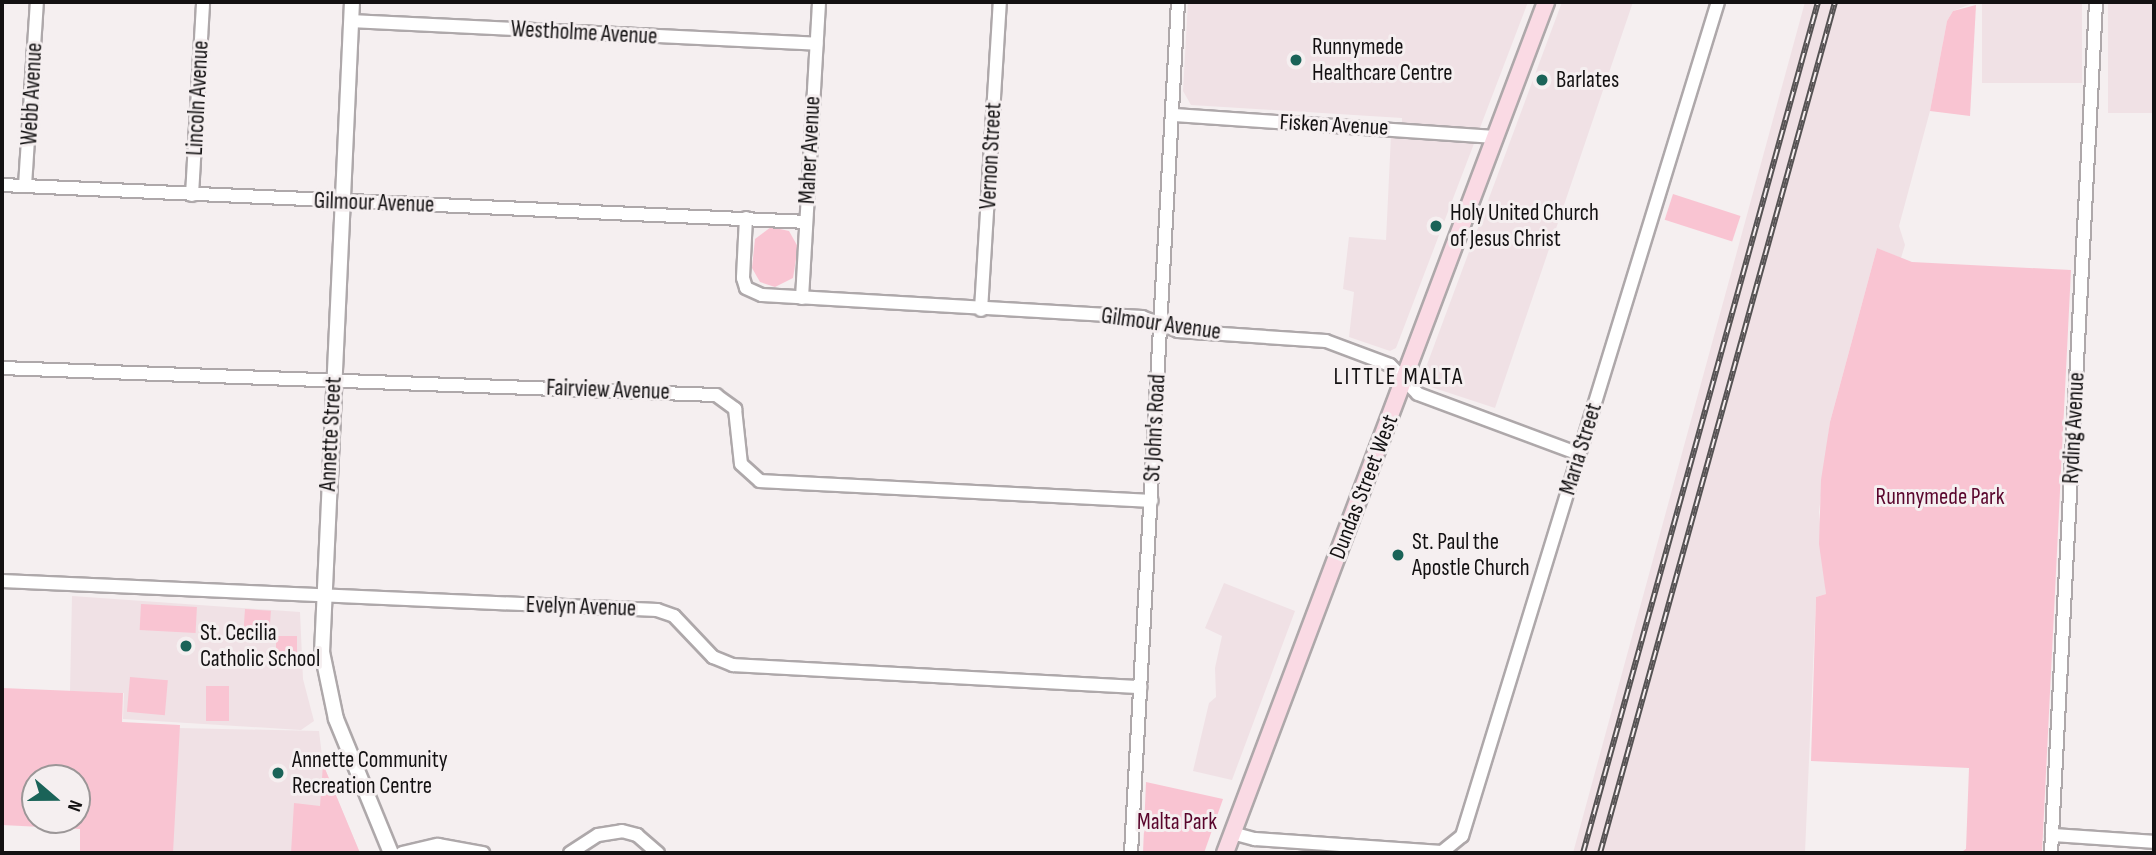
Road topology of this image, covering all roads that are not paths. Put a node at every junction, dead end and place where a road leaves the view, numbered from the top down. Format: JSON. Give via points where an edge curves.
{"nodes":[{"id":1,"x":37,"y":2,"type":"edge"},
{"id":2,"x":203,"y":2,"type":"edge"},
{"id":3,"x":352,"y":2,"type":"edge"},
{"id":4,"x":819,"y":2,"type":"edge"},
{"id":5,"x":1000,"y":2,"type":"edge"},
{"id":6,"x":1178,"y":2,"type":"edge"},
{"id":7,"x":1546,"y":2,"type":"edge"},
{"id":8,"x":1718,"y":2,"type":"edge"},
{"id":9,"x":2096,"y":2,"type":"edge"},
{"id":10,"x":351,"y":21,"type":"junction"},
{"id":11,"x":817,"y":44,"type":"junction"},
{"id":12,"x":1173,"y":115,"type":"junction"},
{"id":13,"x":1496,"y":136,"type":"junction"},
{"id":14,"x":2,"y":185,"type":"edge"},
{"id":15,"x":25,"y":186,"type":"junction"},
{"id":16,"x":192,"y":195,"type":"junction"},
{"id":17,"x":342,"y":201,"type":"junction"},
{"id":18,"x":747,"y":218,"type":"junction"},
{"id":19,"x":806,"y":222,"type":"junction"},
{"id":20,"x":802,"y":298,"type":"junction"},
{"id":21,"x":981,"y":310,"type":"junction"},
{"id":22,"x":1160,"y":325,"type":"junction"},
{"id":23,"x":2,"y":368,"type":"edge"},
{"id":24,"x":334,"y":381,"type":"junction"},
{"id":25,"x":1404,"y":381,"type":"junction"},
{"id":26,"x":1579,"y":454,"type":"junction"},
{"id":27,"x":1151,"y":501,"type":"junction"},
{"id":28,"x":2,"y":582,"type":"edge"},
{"id":29,"x":322,"y":596,"type":"junction"},
{"id":30,"x":1140,"y":687,"type":"junction"},
{"id":31,"x":1232,"y":833,"type":"junction"},
{"id":32,"x":2052,"y":835,"type":"junction"},
{"id":33,"x":2154,"y":842,"type":"edge"},
{"id":34,"x":1406,"y":852,"type":"edge"},
{"id":35,"x":391,"y":853,"type":"edge"},
{"id":36,"x":402,"y":853,"type":"edge"},
{"id":37,"x":483,"y":853,"type":"edge"},
{"id":38,"x":570,"y":853,"type":"edge"},
{"id":39,"x":657,"y":853,"type":"edge"},
{"id":40,"x":1131,"y":853,"type":"edge"},
{"id":41,"x":1225,"y":853,"type":"edge"},
{"id":42,"x":2051,"y":853,"type":"edge"}],
"edges":[{"from":1,"to":15,"type":"street","name":"Webb Avenue"},
{"from":2,"to":16,"type":"street","name":"Lincoln Avenue"},
{"from":3,"to":10,"type":"street","name":"Annette Street"},
{"from":4,"to":11,"type":"street","name":"Maher Avenue"},
{"from":5,"to":21,"type":"street","name":"Vernon Street"},
{"from":6,"to":12,"type":"street","name":"St John's Road"},
{"from":7,"to":13,"type":"main road","name":"Dundas Street West"},
{"from":8,"to":26,"type":"street","name":"Maria Street"},
{"from":9,"to":32,"type":"street","name":"Ryding Avenue"},
{"from":10,"to":11,"type":"street","name":"Westholme Avenue"},
{"from":10,"to":17,"type":"street","name":"Annette Street"},
{"from":11,"to":19,"type":"street","name":"Maher Avenue"},
{"from":12,"to":13,"type":"street","name":"Fisken Avenue"},
{"from":12,"to":22,"type":"street","name":"St John's Road"},
{"from":13,"to":25,"type":"main road","name":"Dundas Street West"},
{"from":14,"to":15,"type":"street","name":"Gilmour Avenue"},
{"from":15,"to":16,"type":"street","name":"Gilmour Avenue"},
{"from":16,"to":17,"type":"street","name":"Gilmour Avenue"},
{"from":17,"to":18,"type":"street","name":"Gilmour Avenue"},
{"from":17,"to":24,"type":"street","name":"Annette Street"},
{"from":18,"to":19,"type":"street","name":"Gilmour Avenue"},
{"from":18,"to":20,"type":"street","name":"Gilmour Avenue","via":[[744,286],[762,295]]},
{"from":19,"to":20,"type":"street","name":"Maher Avenue"},
{"from":20,"to":21,"type":"street","name":"Gilmour Avenue"},
{"from":21,"to":22,"type":"street","name":"Gilmour Avenue","via":[[1142,317]]},
{"from":22,"to":25,"type":"street","name":"Gilmour Avenue","via":[[1178,331],[1326,341],[1390,365]]},
{"from":22,"to":27,"type":"street","name":"St John's Road"},
{"from":23,"to":24,"type":"street","name":"Fairview Avenue"},
{"from":24,"to":27,"type":"street","name":"Fairview Avenue","via":[[716,395],[734,409],[739,460],[745,472],[760,481]]},
{"from":24,"to":29,"type":"street","name":"Annette Street"},
{"from":25,"to":26,"type":"street","name":"Gilmour Avenue","via":[[1418,394]]},
{"from":25,"to":31,"type":"main road","name":"Dundas Street West"},
{"from":26,"to":34,"type":"street","name":"Maria Street","via":[[1462,836],[1442,852]]},
{"from":27,"to":30,"type":"street","name":"St John's Road"},
{"from":28,"to":29,"type":"street","name":"Evelyn Avenue"},
{"from":29,"to":30,"type":"street","name":"Evelyn Avenue","via":[[657,610],[674,616],[713,657],[733,664]]},
{"from":29,"to":35,"type":"street","name":"Annette Street","via":[[323,652],[332,708]]},
{"from":30,"to":40,"type":"street","name":"St John's Road"},
{"from":31,"to":34,"type":"street","name":"Maria Street"},
{"from":31,"to":41,"type":"main road","name":"Dundas Street West"},
{"from":32,"to":33,"type":"street"},
{"from":32,"to":42,"type":"street","name":"Ryding Avenue"},
{"from":36,"to":37,"type":"street","via":[[438,845]]},
{"from":38,"to":39,"type":"street","via":[[598,835],[622,831],[637,835]]}]}
